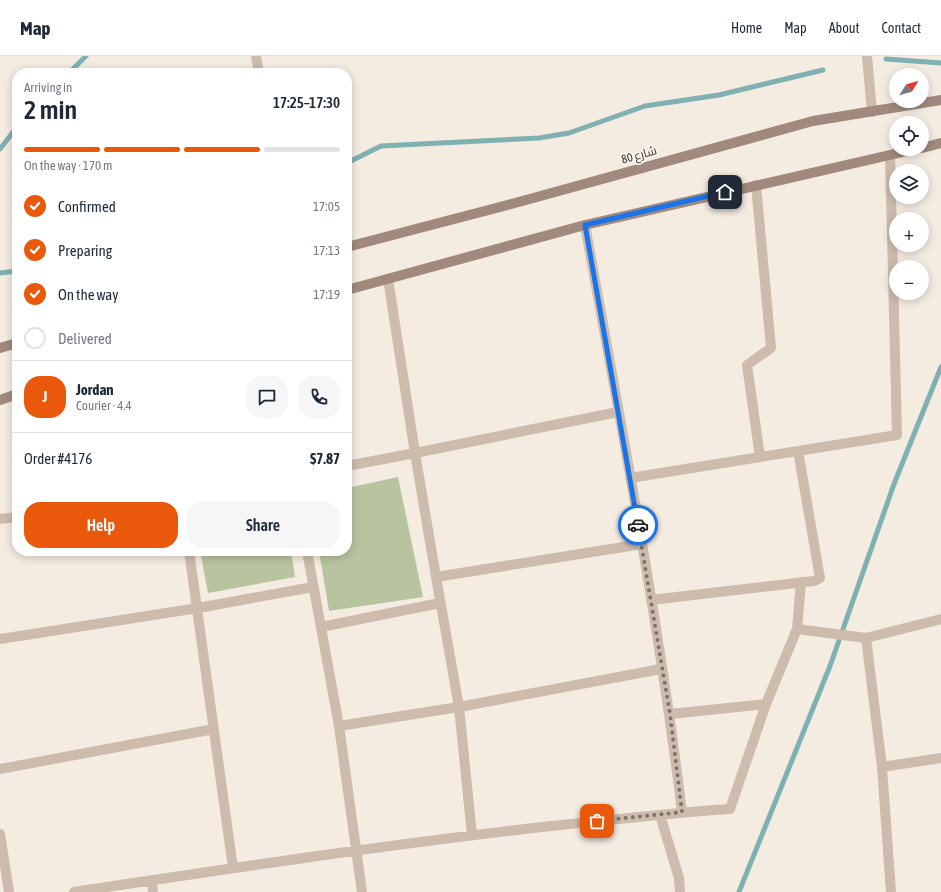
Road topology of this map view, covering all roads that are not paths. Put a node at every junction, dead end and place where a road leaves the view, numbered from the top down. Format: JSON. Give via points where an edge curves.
{"nodes":[{"id":1,"x":256,"y":56,"type":"edge"},
{"id":2,"x":867,"y":56,"type":"edge"},
{"id":3,"x":258,"y":68,"type":"edge"},
{"id":4,"x":941,"y":100,"type":"edge"},
{"id":5,"x":872,"y":112,"type":"junction"},
{"id":6,"x":941,"y":143,"type":"edge"},
{"id":7,"x":929,"y":146,"type":"edge"},
{"id":8,"x":889,"y":155,"type":"edge"},
{"id":9,"x":890,"y":156,"type":"edge"},
{"id":10,"x":756,"y":185,"type":"junction"},
{"id":11,"x":585,"y":225,"type":"junction"},
{"id":12,"x":352,"y":246,"type":"edge"},
{"id":13,"x":388,"y":279,"type":"junction"},
{"id":14,"x":352,"y":289,"type":"edge"},
{"id":15,"x":12,"y":344,"type":"edge"},
{"id":16,"x":0,"y":348,"type":"edge"},
{"id":17,"x":12,"y":396,"type":"edge"},
{"id":18,"x":0,"y":400,"type":"edge"},
{"id":19,"x":618,"y":412,"type":"junction"},
{"id":20,"x":798,"y":451,"type":"junction"},
{"id":21,"x":415,"y":453,"type":"junction"},
{"id":22,"x":760,"y":457,"type":"junction"},
{"id":23,"x":352,"y":465,"type":"edge"},
{"id":24,"x":630,"y":478,"type":"junction"},
{"id":25,"x":12,"y":518,"type":"edge"},
{"id":26,"x":0,"y":519,"type":"edge"},
{"id":27,"x":642,"y":544,"type":"junction"},
{"id":28,"x":190,"y":556,"type":"edge"},
{"id":29,"x":308,"y":556,"type":"edge"},
{"id":30,"x":436,"y":577,"type":"junction"},
{"id":31,"x":800,"y":582,"type":"junction"},
{"id":32,"x":313,"y":587,"type":"junction"},
{"id":33,"x":651,"y":600,"type":"junction"},
{"id":34,"x":440,"y":604,"type":"junction"},
{"id":35,"x":198,"y":608,"type":"junction"},
{"id":36,"x":941,"y":619,"type":"edge"},
{"id":37,"x":321,"y":627,"type":"junction"},
{"id":38,"x":797,"y":628,"type":"junction"},
{"id":39,"x":0,"y":638,"type":"edge"},
{"id":40,"x":866,"y":638,"type":"junction"},
{"id":41,"x":661,"y":669,"type":"junction"},
{"id":42,"x":766,"y":704,"type":"junction"},
{"id":43,"x":459,"y":707,"type":"junction"},
{"id":44,"x":670,"y":714,"type":"junction"},
{"id":45,"x":339,"y":726,"type":"junction"},
{"id":46,"x":214,"y":729,"type":"junction"},
{"id":47,"x":941,"y":758,"type":"edge"},
{"id":48,"x":882,"y":767,"type":"junction"},
{"id":49,"x":0,"y":769,"type":"edge"},
{"id":50,"x":682,"y":812,"type":"junction"},
{"id":51,"x":660,"y":814,"type":"junction"},
{"id":52,"x":0,"y":834,"type":"edge"},
{"id":53,"x":472,"y":835,"type":"junction"},
{"id":54,"x":356,"y":850,"type":"junction"},
{"id":55,"x":233,"y":868,"type":"junction"},
{"id":56,"x":152,"y":880,"type":"junction"},
{"id":57,"x":9,"y":892,"type":"edge"},
{"id":58,"x":74,"y":892,"type":"edge"},
{"id":59,"x":153,"y":892,"type":"edge"},
{"id":60,"x":362,"y":892,"type":"edge"},
{"id":61,"x":680,"y":892,"type":"edge"},
{"id":62,"x":891,"y":892,"type":"edge"}],
"edges":[{"from":1,"to":3,"type":"street"},
{"from":2,"to":5,"type":"street"},
{"from":4,"to":5,"type":"main road","name":"شارع 80"},
{"from":5,"to":12,"type":"main road","name":"شارع 80","via":[[813,121]]},
{"from":6,"to":7,"type":"main road"},
{"from":8,"to":10,"type":"main road"},
{"from":9,"to":20,"type":"street","via":[[897,435]]},
{"from":10,"to":11,"type":"main road"},
{"from":10,"to":22,"type":"street","via":[[771,348],[747,365]]},
{"from":11,"to":13,"type":"main road"},
{"from":11,"to":19,"type":"street"},
{"from":13,"to":14,"type":"main road"},
{"from":13,"to":21,"type":"street"},
{"from":15,"to":16,"type":"main road"},
{"from":17,"to":18,"type":"main road"},
{"from":19,"to":21,"type":"street"},
{"from":19,"to":24,"type":"street"},
{"from":20,"to":22,"type":"street"},
{"from":20,"to":31,"type":"street","via":[[820,572],[820,578]]},
{"from":21,"to":23,"type":"street"},
{"from":21,"to":30,"type":"street"},
{"from":22,"to":24,"type":"street"},
{"from":24,"to":27,"type":"street"},
{"from":25,"to":26,"type":"street"},
{"from":27,"to":30,"type":"street"},
{"from":27,"to":33,"type":"street"},
{"from":28,"to":35,"type":"street"},
{"from":29,"to":32,"type":"street"},
{"from":30,"to":34,"type":"street"},
{"from":31,"to":33,"type":"street"},
{"from":31,"to":38,"type":"street"},
{"from":32,"to":35,"type":"street"},
{"from":32,"to":37,"type":"street"},
{"from":33,"to":41,"type":"street"},
{"from":34,"to":37,"type":"street"},
{"from":34,"to":43,"type":"street"},
{"from":35,"to":39,"type":"street"},
{"from":35,"to":46,"type":"street"},
{"from":36,"to":40,"type":"street"},
{"from":37,"to":45,"type":"street"},
{"from":38,"to":40,"type":"street"},
{"from":38,"to":42,"type":"street"},
{"from":40,"to":48,"type":"street"},
{"from":41,"to":43,"type":"street"},
{"from":41,"to":44,"type":"street"},
{"from":42,"to":44,"type":"street"},
{"from":42,"to":50,"type":"street","via":[[730,810]]},
{"from":43,"to":45,"type":"street"},
{"from":43,"to":53,"type":"street"},
{"from":44,"to":50,"type":"street"},
{"from":45,"to":54,"type":"street"},
{"from":46,"to":49,"type":"street"},
{"from":46,"to":55,"type":"street"},
{"from":47,"to":48,"type":"street"},
{"from":48,"to":62,"type":"street"},
{"from":50,"to":51,"type":"street"},
{"from":51,"to":53,"type":"street"},
{"from":51,"to":61,"type":"street","via":[[679,878]]},
{"from":52,"to":57,"type":"street"},
{"from":53,"to":54,"type":"street"},
{"from":54,"to":55,"type":"street"},
{"from":54,"to":60,"type":"street"},
{"from":55,"to":56,"type":"street"},
{"from":56,"to":58,"type":"street"},
{"from":56,"to":59,"type":"street"}]}
